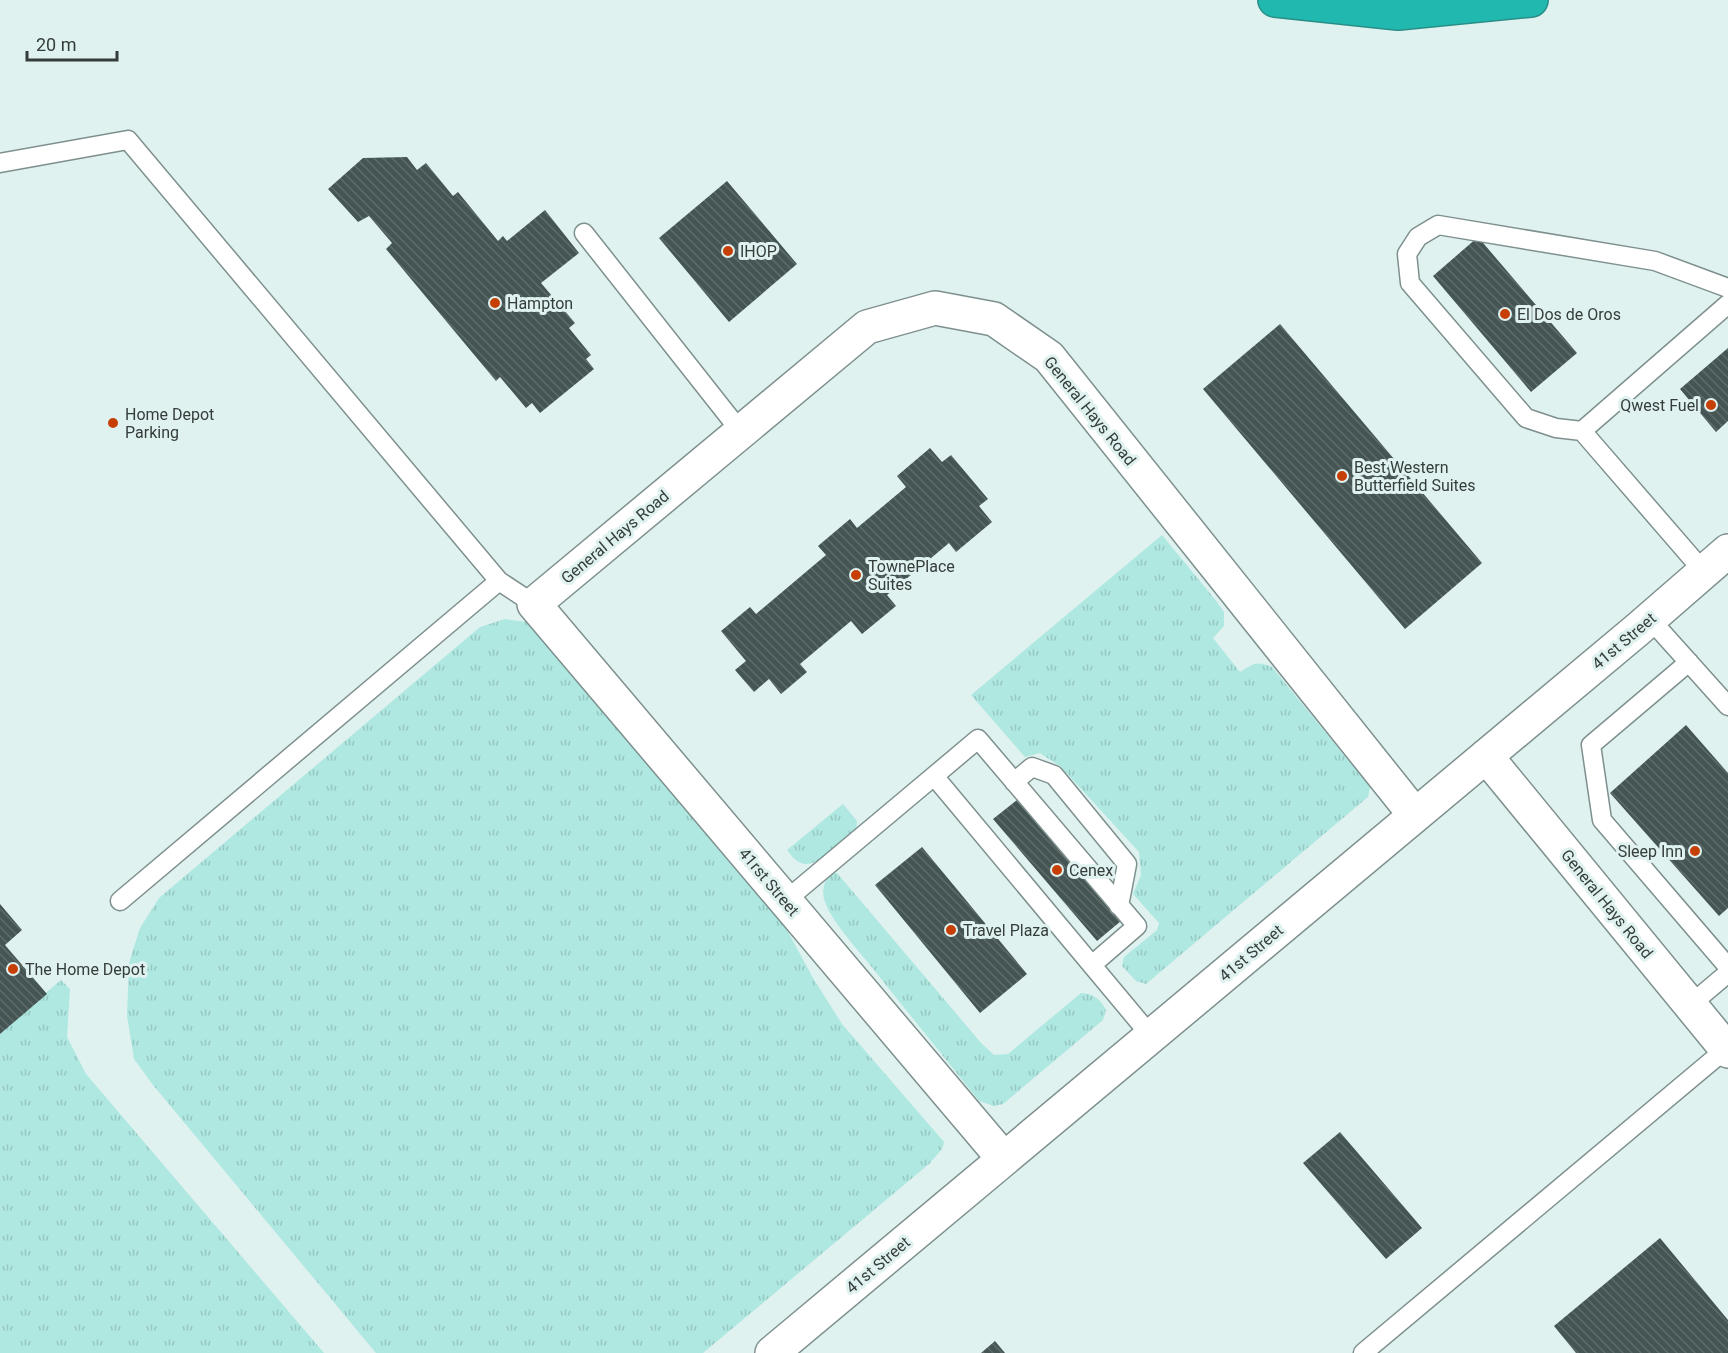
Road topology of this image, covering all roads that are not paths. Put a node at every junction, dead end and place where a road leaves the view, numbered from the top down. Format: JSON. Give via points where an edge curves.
{"nodes":[{"id":1,"x":1275,"y":0,"type":"edge"},
{"id":2,"x":1531,"y":0,"type":"edge"},
{"id":3,"x":0,"y":163,"type":"edge"},
{"id":4,"x":584,"y":233,"type":"dead end"},
{"id":5,"x":1728,"y":288,"type":"edge"},
{"id":6,"x":1728,"y":304,"type":"edge"},
{"id":7,"x":1582,"y":431,"type":"junction"},
{"id":8,"x":741,"y":432,"type":"junction"},
{"id":9,"x":1728,"y":551,"type":"edge"},
{"id":10,"x":1704,"y":572,"type":"junction"},
{"id":11,"x":499,"y":581,"type":"junction"},
{"id":12,"x":534,"y":604,"type":"junction"},
{"id":13,"x":1650,"y":619,"type":"junction"},
{"id":14,"x":1689,"y":662,"type":"junction"},
{"id":15,"x":1728,"y":706,"type":"edge"},
{"id":16,"x":1486,"y":756,"type":"junction"},
{"id":17,"x":934,"y":776,"type":"junction"},
{"id":18,"x":1014,"y":782,"type":"junction"},
{"id":19,"x":1415,"y":815,"type":"junction"},
{"id":20,"x":120,"y":901,"type":"dead end"},
{"id":21,"x":786,"y":901,"type":"junction"},
{"id":22,"x":1119,"y":906,"type":"junction"},
{"id":23,"x":1093,"y":964,"type":"junction"},
{"id":24,"x":1728,"y":967,"type":"edge"},
{"id":25,"x":1728,"y":973,"type":"edge"},
{"id":26,"x":1690,"y":1005,"type":"junction"},
{"id":27,"x":1152,"y":1036,"type":"junction"},
{"id":28,"x":1727,"y":1050,"type":"edge"},
{"id":29,"x":1004,"y":1159,"type":"junction"},
{"id":30,"x":772,"y":1353,"type":"edge"},
{"id":31,"x":1363,"y":1353,"type":"edge"}],
"edges":[{"from":1,"to":2,"type":"highway","via":[[1398,13]]},
{"from":3,"to":11,"type":"lane","via":[[128,140]]},
{"from":4,"to":8,"type":"lane"},
{"from":5,"to":7,"type":"lane","via":[[1655,261],[1438,225],[1418,237],[1407,254],[1410,283],[1526,418]]},
{"from":6,"to":7,"type":"lane"},
{"from":7,"to":10,"type":"lane"},
{"from":8,"to":12,"type":"street","name":"General Hays Road"},
{"from":8,"to":19,"type":"street","name":"General Hays Road","via":[[867,327],[935,308],[994,319],[1049,357]]},
{"from":9,"to":10,"type":"street","name":"41st Street"},
{"from":10,"to":13,"type":"street","name":"41st Street"},
{"from":11,"to":12,"type":"lane"},
{"from":11,"to":20,"type":"lane"},
{"from":12,"to":21,"type":"street","name":"41rst Street"},
{"from":13,"to":14,"type":"lane"},
{"from":13,"to":16,"type":"street","name":"41st Street"},
{"from":14,"to":15,"type":"lane"},
{"from":14,"to":24,"type":"lane","via":[[1591,745],[1602,820]]},
{"from":16,"to":19,"type":"street","name":"41st Street"},
{"from":16,"to":26,"type":"street","name":"General Hays Road"},
{"from":17,"to":18,"type":"lane","via":[[978,739]]},
{"from":17,"to":21,"type":"lane"},
{"from":17,"to":23,"type":"lane"},
{"from":18,"to":22,"type":"lane"},
{"from":18,"to":22,"type":"lane","via":[[1032,767],[1054,775],[1127,864]]},
{"from":19,"to":27,"type":"street","name":"41st Street"},
{"from":21,"to":29,"type":"street","name":"41rst Street"},
{"from":22,"to":23,"type":"lane","via":[[1137,926]]},
{"from":23,"to":27,"type":"lane"},
{"from":25,"to":26,"type":"lane"},
{"from":26,"to":28,"type":"street","name":"General Hays Road"},
{"from":27,"to":29,"type":"street","name":"41st Street"},
{"from":28,"to":31,"type":"lane"},
{"from":29,"to":30,"type":"street","name":"41st Street"}]}
